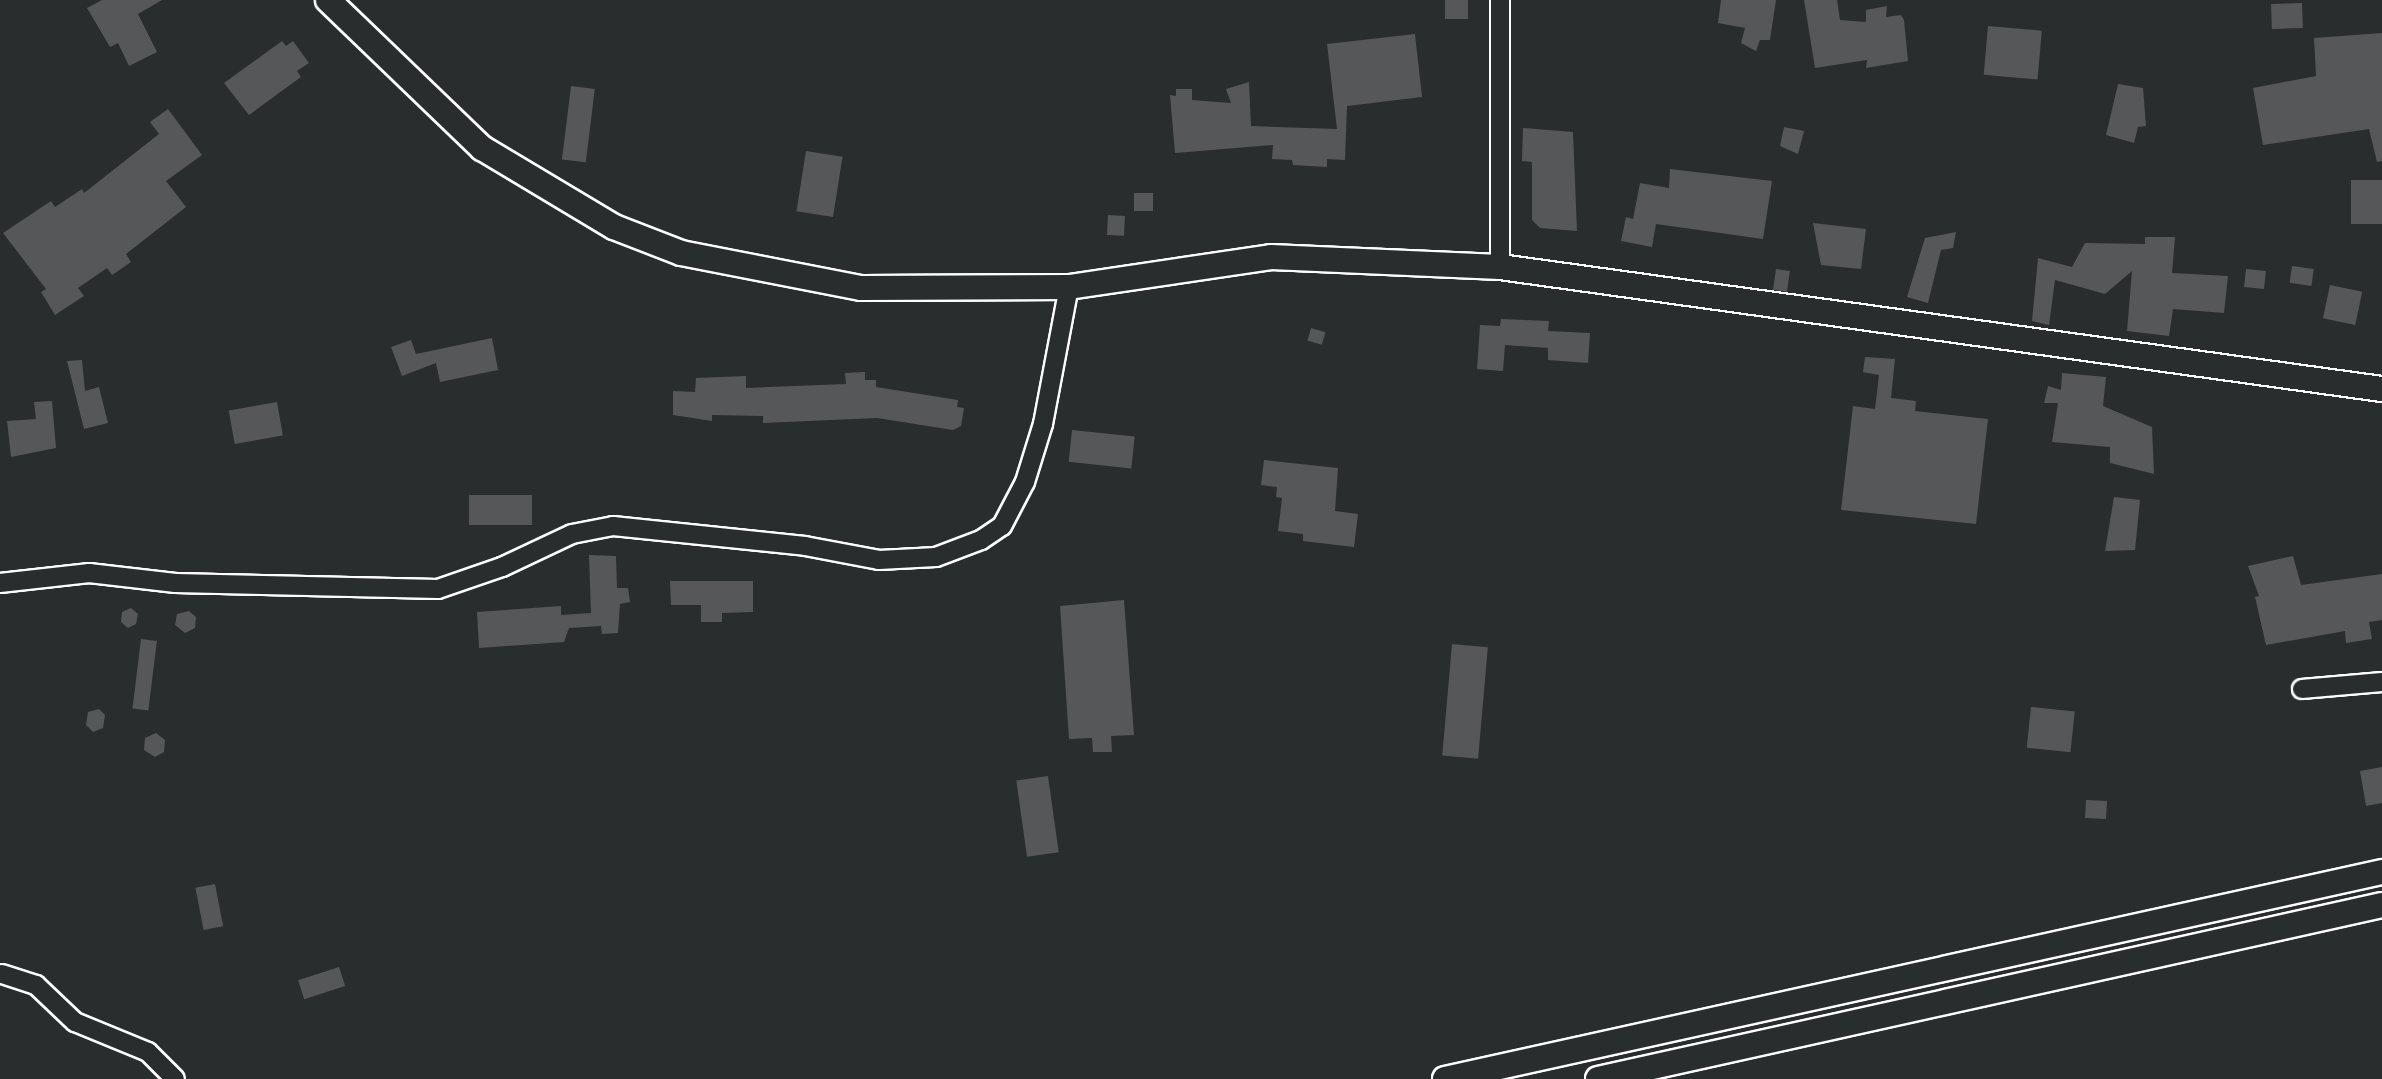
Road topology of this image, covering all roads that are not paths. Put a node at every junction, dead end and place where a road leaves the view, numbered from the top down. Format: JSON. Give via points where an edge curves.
{"nodes":[{"id":1,"x":328,"y":0,"type":"edge"},
{"id":2,"x":1500,"y":0,"type":"edge"},
{"id":3,"x":1500,"y":267,"type":"junction"},
{"id":4,"x":1069,"y":287,"type":"junction"},
{"id":5,"x":2382,"y":389,"type":"edge"},
{"id":6,"x":0,"y":583,"type":"edge"},
{"id":7,"x":2382,"y":682,"type":"edge"},
{"id":8,"x":2302,"y":689,"type":"dead end"},
{"id":9,"x":2382,"y":872,"type":"edge"},
{"id":10,"x":2382,"y":905,"type":"edge"},
{"id":11,"x":2,"y":974,"type":"dead end"},
{"id":12,"x":175,"y":1079,"type":"edge"},
{"id":13,"x":1445,"y":1079,"type":"edge"},
{"id":14,"x":1598,"y":1079,"type":"edge"}],
"edges":[{"from":1,"to":4,"type":"street","via":[[482,148],[614,227],[668,248],[861,288]]},
{"from":2,"to":3,"type":"street"},
{"from":3,"to":4,"type":"street","via":[[1271,257]]},
{"from":3,"to":5,"type":"street"},
{"from":4,"to":6,"type":"street","via":[[1043,424],[1025,482],[1002,526],[936,557],[879,560],[805,546],[613,526],[572,534],[438,589],[175,583],[89,573]]},
{"from":7,"to":8,"type":"street"},
{"from":9,"to":13,"type":"street"},
{"from":10,"to":14,"type":"street"},
{"from":11,"to":12,"type":"street","via":[[36,985],[75,1022],[148,1052]]}]}
